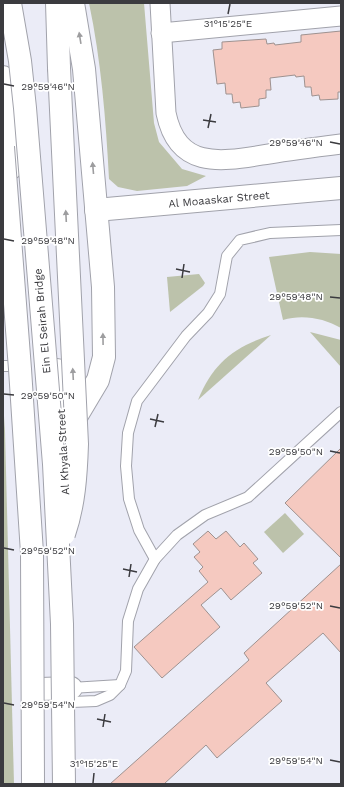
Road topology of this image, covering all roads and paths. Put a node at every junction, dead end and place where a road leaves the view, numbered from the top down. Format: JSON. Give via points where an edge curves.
{"nodes":[{"id":1,"x":10,"y":3,"type":"edge"},
{"id":2,"x":16,"y":3,"type":"edge"},
{"id":3,"x":57,"y":3,"type":"edge"},
{"id":4,"x":73,"y":3,"type":"edge"},
{"id":5,"x":160,"y":3,"type":"edge"},
{"id":6,"x":341,"y":16,"type":"edge"},
{"id":7,"x":161,"y":34,"type":"junction"},
{"id":8,"x":3,"y":77,"type":"edge"},
{"id":9,"x":3,"y":81,"type":"edge"},
{"id":10,"x":341,"y":144,"type":"edge"},
{"id":11,"x":3,"y":147,"type":"edge"},
{"id":12,"x":341,"y":188,"type":"edge"},
{"id":13,"x":96,"y":210,"type":"junction"},
{"id":14,"x":10,"y":229,"type":"edge"},
{"id":15,"x":341,"y":230,"type":"edge"},
{"id":16,"x":3,"y":366,"type":"edge"},
{"id":17,"x":28,"y":366,"type":"junction"},
{"id":18,"x":341,"y":412,"type":"edge"},
{"id":19,"x":64,"y":438,"type":"junction"},
{"id":20,"x":59,"y":550,"type":"junction"},
{"id":21,"x":155,"y":559,"type":"junction"},
{"id":22,"x":120,"y":685,"type":"junction"},
{"id":23,"x":40,"y":689,"type":"junction"},
{"id":24,"x":72,"y":695,"type":"junction"},
{"id":25,"x":34,"y":784,"type":"edge"},
{"id":26,"x":42,"y":784,"type":"edge"},
{"id":27,"x":64,"y":784,"type":"edge"},
{"id":28,"x":73,"y":784,"type":"edge"}],
"edges":[{"from":1,"to":20,"type":"main road","name":"Ein El Seirah Bridge","bridge":true,"via":[[25,108]]},
{"from":2,"to":19,"type":"main road","name":"Al Khyala Street","via":[[28,78]]},
{"from":20,"to":3,"type":"main road","one_way":true,"bridge":true,"via":[[73,498],[77,444]]},
{"from":13,"to":4,"type":"main road","one_way":true,"via":[[84,68]]},
{"from":5,"to":7,"type":"street"},
{"from":6,"to":7,"type":"street"},
{"from":7,"to":10,"type":"street","via":[[168,122],[176,138],[189,151],[207,159],[228,160]]},
{"from":8,"to":9,"type":"main road"},
{"from":9,"to":14,"type":"main road"},
{"from":11,"to":25,"type":"main road","bridge":true,"via":[[32,553]]},
{"from":12,"to":13,"type":"main road","name":"Al Moaaskar Street"},
{"from":19,"to":13,"type":"main road","one_way":true,"via":[[98,380],[104,357],[103,287]]},
{"from":14,"to":17,"type":"main road"},
{"from":15,"to":21,"type":"lane","via":[[270,233],[240,240],[228,256],[220,294],[208,313],[186,336],[137,401],[128,433],[128,492],[139,530]]},
{"from":16,"to":17,"type":"lane"},
{"from":17,"to":23,"type":"main road","via":[[40,624]]},
{"from":18,"to":21,"type":"lane","via":[[248,497],[205,515],[177,535]]},
{"from":19,"to":24,"type":"main road","name":"Al Khyala Street"},
{"from":20,"to":27,"type":"main road","name":"Ein El Seirah Bridge","bridge":true},
{"from":21,"to":22,"type":"lane","via":[[138,589],[128,620],[126,670]]},
{"from":22,"to":24,"type":"lane"},
{"from":22,"to":24,"type":"lane","via":[[110,695],[96,701]]},
{"from":23,"to":24,"type":"main road"},
{"from":23,"to":26,"type":"main road"},
{"from":24,"to":28,"type":"main road","name":"Al Khyala Street"}]}
